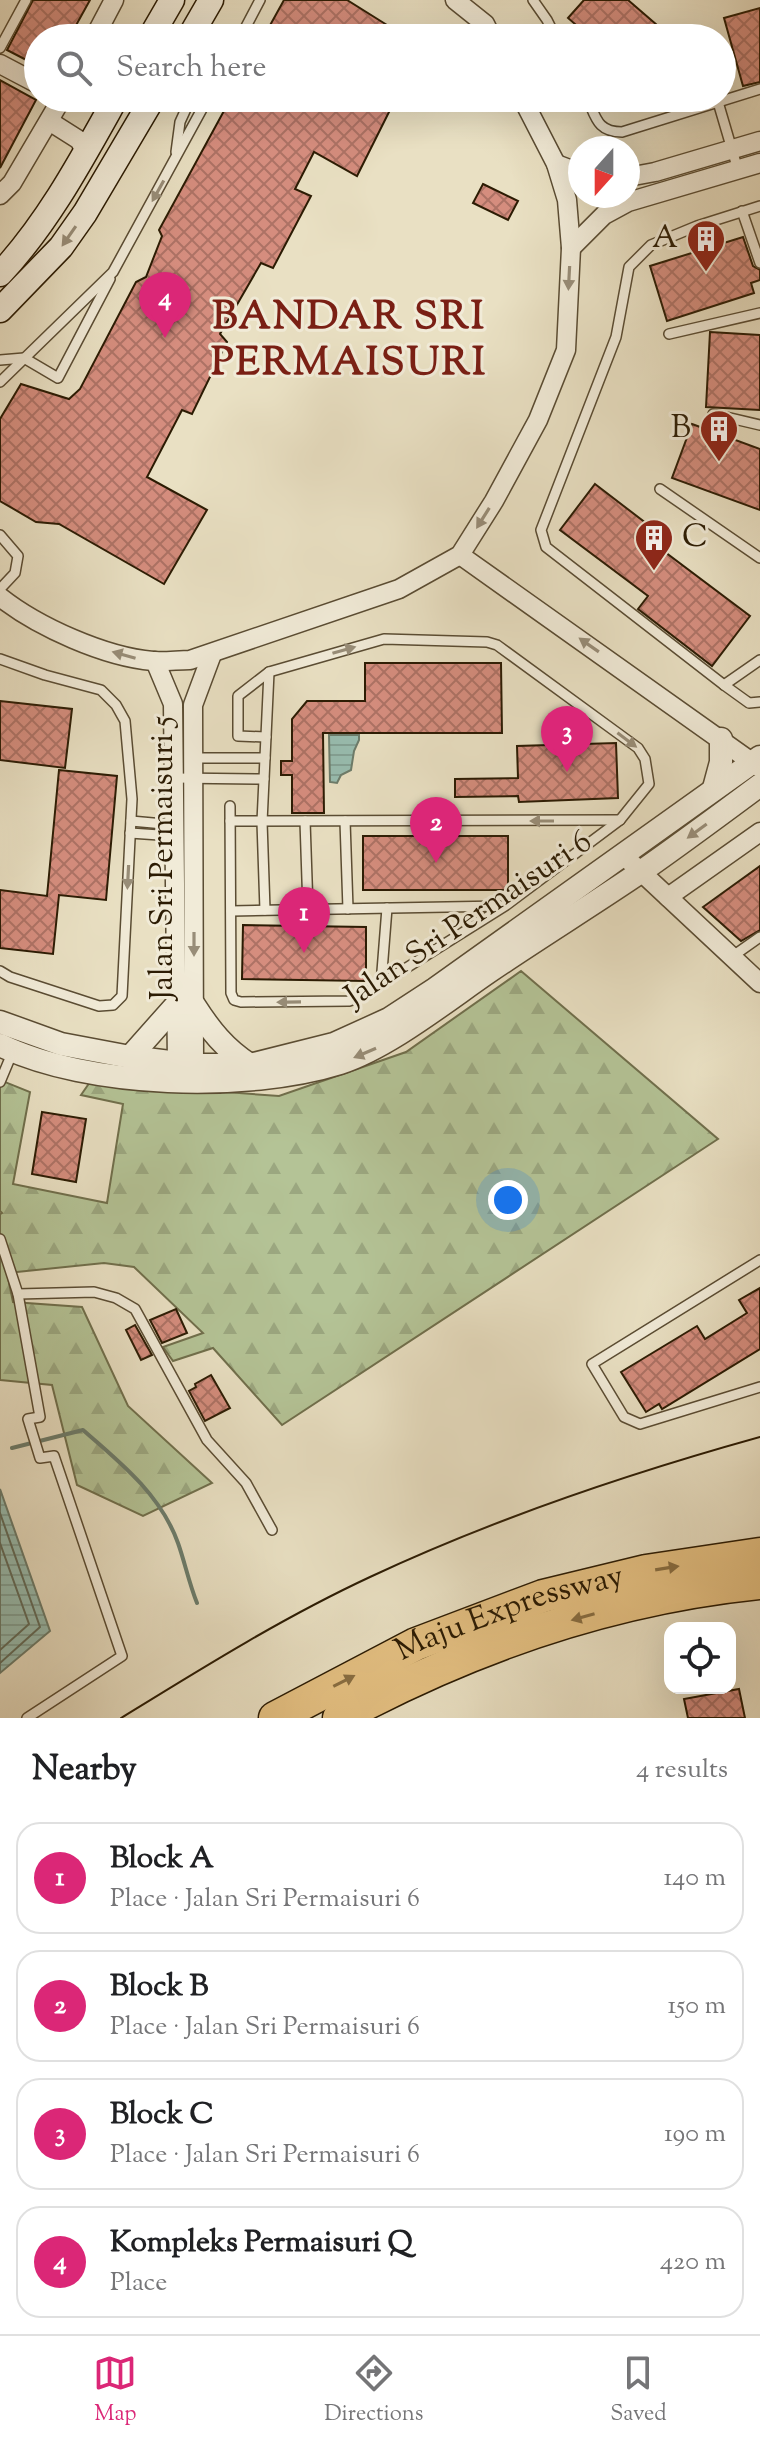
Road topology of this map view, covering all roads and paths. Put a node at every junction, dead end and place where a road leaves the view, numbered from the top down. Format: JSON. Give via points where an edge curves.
{"nodes":[{"id":1,"x":26,"y":0,"type":"edge"},
{"id":2,"x":114,"y":0,"type":"edge"},
{"id":3,"x":172,"y":0,"type":"edge"},
{"id":4,"x":211,"y":0,"type":"edge"},
{"id":5,"x":260,"y":0,"type":"edge"},
{"id":6,"x":455,"y":0,"type":"edge"},
{"id":7,"x":533,"y":0,"type":"edge"},
{"id":8,"x":101,"y":24,"type":"edge"},
{"id":9,"x":158,"y":24,"type":"edge"},
{"id":10,"x":198,"y":24,"type":"edge"},
{"id":11,"x":247,"y":24,"type":"edge"},
{"id":12,"x":485,"y":24,"type":"edge"},
{"id":13,"x":549,"y":24,"type":"edge"},
{"id":14,"x":0,"y":48,"type":"edge"},
{"id":15,"x":0,"y":64,"type":"edge"},
{"id":16,"x":24,"y":77,"type":"edge"},
{"id":17,"x":760,"y":89,"type":"edge"},
{"id":18,"x":736,"y":96,"type":"edge"},
{"id":19,"x":54,"y":112,"type":"edge"},
{"id":20,"x":108,"y":112,"type":"edge"},
{"id":21,"x":145,"y":112,"type":"edge"},
{"id":22,"x":185,"y":112,"type":"edge"},
{"id":23,"x":201,"y":112,"type":"edge"},
{"id":24,"x":529,"y":112,"type":"edge"},
{"id":25,"x":594,"y":112,"type":"edge"},
{"id":26,"x":686,"y":112,"type":"edge"},
{"id":27,"x":721,"y":112,"type":"edge"},
{"id":28,"x":49,"y":121,"type":"junction"},
{"id":29,"x":760,"y":141,"type":"edge"},
{"id":30,"x":732,"y":150,"type":"junction"},
{"id":31,"x":86,"y":152,"type":"junction"},
{"id":32,"x":175,"y":160,"type":"junction"},
{"id":33,"x":760,"y":163,"type":"edge"},
{"id":34,"x":556,"y":164,"type":"junction"},
{"id":35,"x":568,"y":168,"type":"edge"},
{"id":36,"x":738,"y":170,"type":"junction"},
{"id":37,"x":640,"y":175,"type":"edge"},
{"id":38,"x":0,"y":195,"type":"edge"},
{"id":39,"x":760,"y":206,"type":"edge"},
{"id":40,"x":742,"y":211,"type":"junction"},
{"id":41,"x":571,"y":248,"type":"junction"},
{"id":42,"x":760,"y":263,"type":"edge"},
{"id":43,"x":113,"y":272,"type":"junction"},
{"id":44,"x":0,"y":274,"type":"edge"},
{"id":45,"x":0,"y":310,"type":"edge"},
{"id":46,"x":760,"y":313,"type":"edge"},
{"id":47,"x":669,"y":334,"type":"dead end"},
{"id":48,"x":24,"y":358,"type":"junction"},
{"id":49,"x":0,"y":360,"type":"edge"},
{"id":50,"x":0,"y":382,"type":"edge"},
{"id":51,"x":713,"y":414,"type":"dead end"},
{"id":52,"x":760,"y":425,"type":"edge"},
{"id":53,"x":660,"y":489,"type":"dead end"},
{"id":54,"x":0,"y":535,"type":"edge"},
{"id":55,"x":460,"y":555,"type":"junction"},
{"id":56,"x":760,"y":558,"type":"edge"},
{"id":57,"x":0,"y":589,"type":"edge"},
{"id":58,"x":0,"y":597,"type":"edge"},
{"id":59,"x":212,"y":654,"type":"junction"},
{"id":60,"x":0,"y":659,"type":"edge"},
{"id":61,"x":760,"y":660,"type":"edge"},
{"id":62,"x":155,"y":661,"type":"junction"},
{"id":63,"x":269,"y":672,"type":"junction"},
{"id":64,"x":724,"y":685,"type":"junction"},
{"id":65,"x":760,"y":702,"type":"edge"},
{"id":66,"x":266,"y":737,"type":"junction"},
{"id":67,"x":721,"y":739,"type":"junction"},
{"id":68,"x":183,"y":758,"type":"junction"},
{"id":69,"x":265,"y":758,"type":"junction"},
{"id":70,"x":757,"y":763,"type":"edge"},
{"id":71,"x":174,"y":778,"type":"junction"},
{"id":72,"x":193,"y":778,"type":"junction"},
{"id":73,"x":264,"y":779,"type":"junction"},
{"id":74,"x":760,"y":785,"type":"edge"},
{"id":75,"x":714,"y":788,"type":"junction"},
{"id":76,"x":230,"y":806,"type":"dead end"},
{"id":77,"x":620,"y":820,"type":"junction"},
{"id":78,"x":131,"y":821,"type":"junction"},
{"id":79,"x":230,"y":821,"type":"junction"},
{"id":80,"x":305,"y":821,"type":"junction"},
{"id":81,"x":345,"y":821,"type":"junction"},
{"id":82,"x":262,"y":822,"type":"junction"},
{"id":83,"x":184,"y":831,"type":"junction"},
{"id":84,"x":760,"y":832,"type":"edge"},
{"id":85,"x":130,"y":833,"type":"junction"},
{"id":86,"x":623,"y":855,"type":"junction"},
{"id":87,"x":641,"y":872,"type":"junction"},
{"id":88,"x":668,"y":897,"type":"junction"},
{"id":89,"x":505,"y":906,"type":"junction"},
{"id":90,"x":387,"y":908,"type":"junction"},
{"id":91,"x":308,"y":909,"type":"junction"},
{"id":92,"x":348,"y":909,"type":"junction"},
{"id":93,"x":265,"y":910,"type":"junction"},
{"id":94,"x":231,"y":911,"type":"junction"},
{"id":95,"x":760,"y":937,"type":"edge"},
{"id":96,"x":733,"y":956,"type":"junction"},
{"id":97,"x":0,"y":971,"type":"edge"},
{"id":98,"x":760,"y":983,"type":"edge"},
{"id":99,"x":381,"y":984,"type":"junction"},
{"id":100,"x":186,"y":1004,"type":"junction"},
{"id":101,"x":0,"y":1022,"type":"edge"},
{"id":102,"x":6,"y":1048,"type":"edge"},
{"id":103,"x":130,"y":1057,"type":"junction"},
{"id":104,"x":250,"y":1065,"type":"junction"},
{"id":105,"x":186,"y":1073,"type":"junction"},
{"id":106,"x":0,"y":1082,"type":"edge"},
{"id":107,"x":0,"y":1239,"type":"edge"},
{"id":108,"x":760,"y":1260,"type":"edge"},
{"id":109,"x":18,"y":1294,"type":"junction"},
{"id":110,"x":760,"y":1387,"type":"edge"},
{"id":111,"x":272,"y":1530,"type":"dead end"},
{"id":112,"x":760,"y":1554,"type":"edge"},
{"id":113,"x":751,"y":1584,"type":"edge"},
{"id":114,"x":27,"y":1718,"type":"edge"},
{"id":115,"x":275,"y":1718,"type":"edge"},
{"id":116,"x":339,"y":1718,"type":"edge"}],
"edges":[{"from":1,"to":14,"type":"lane"},
{"from":2,"to":8,"type":"street"},
{"from":3,"to":9,"type":"main road"},
{"from":4,"to":10,"type":"main road"},
{"from":5,"to":11,"type":"lane"},
{"from":6,"to":12,"type":"street"},
{"from":7,"to":13,"type":"lane"},
{"from":15,"to":16,"type":"street"},
{"from":17,"to":18,"type":"lane"},
{"from":19,"to":28,"type":"street"},
{"from":20,"to":31,"type":"main road"},
{"from":21,"to":45,"type":"main road","one_way":true,"via":[[61,247]]},
{"from":22,"to":32,"type":"lane"},
{"from":23,"to":32,"type":"lane"},
{"from":24,"to":34,"type":"street"},
{"from":25,"to":26,"type":"lane","via":[[601,127],[622,132]]},
{"from":27,"to":30,"type":"lane"},
{"from":28,"to":31,"type":"street","via":[[79,140]]},
{"from":28,"to":38,"type":"street"},
{"from":29,"to":30,"type":"street"},
{"from":30,"to":36,"type":"lane"},
{"from":30,"to":37,"type":"street"},
{"from":31,"to":44,"type":"main road","via":[[35,232]]},
{"from":32,"to":43,"type":"lane","one_way":true},
{"from":33,"to":36,"type":"street"},
{"from":34,"to":35,"type":"street"},
{"from":34,"to":41,"type":"street","via":[[567,200]]},
{"from":36,"to":41,"type":"street","via":[[628,202],[604,215]]},
{"from":39,"to":40,"type":"lane"},
{"from":40,"to":42,"type":"lane"},
{"from":40,"to":64,"type":"lane","via":[[651,245],[629,267],[616,337],[541,530],[546,547]]},
{"from":41,"to":55,"type":"street","one_way":true,"via":[[566,350],[538,420]]},
{"from":43,"to":48,"type":"lane"},
{"from":43,"to":48,"type":"lane","via":[[58,378]]},
{"from":46,"to":47,"type":"lane"},
{"from":48,"to":49,"type":"lane"},
{"from":48,"to":50,"type":"lane"},
{"from":51,"to":52,"type":"lane"},
{"from":53,"to":56,"type":"lane"},
{"from":54,"to":57,"type":"lane","via":[[18,556],[15,573]]},
{"from":55,"to":59,"type":"street","via":[[399,589]]},
{"from":67,"to":55,"type":"street","one_way":true},
{"from":62,"to":58,"type":"street","one_way":true,"via":[[72,640]]},
{"from":59,"to":62,"type":"street"},
{"from":59,"to":68,"type":"street","name":"Jalan Sri Permaisuri 5","via":[[193,705]]},
{"from":60,"to":78,"type":"lane","via":[[101,690],[116,705],[125,721]]},
{"from":61,"to":64,"type":"lane"},
{"from":62,"to":68,"type":"street","name":"Jalan Sri Permaisuri 5","via":[[173,704]]},
{"from":63,"to":66,"type":"lane"},
{"from":63,"to":66,"type":"lane","via":[[238,696],[238,736]]},
{"from":63,"to":77,"type":"lane","one_way":true,"via":[[384,639],[497,645],[642,753],[649,784]]},
{"from":64,"to":65,"type":"lane","via":[[749,703]]},
{"from":66,"to":69,"type":"lane"},
{"from":67,"to":70,"type":"street"},
{"from":67,"to":75,"type":"street"},
{"from":68,"to":69,"type":"lane"},
{"from":68,"to":71,"type":"street","name":"Jalan Sri Permaisuri 5"},
{"from":68,"to":72,"type":"street","name":"Jalan Sri Permaisuri 5"},
{"from":69,"to":73,"type":"lane"},
{"from":70,"to":75,"type":"street","name":"Jalan Sri Permaisuri 6"},
{"from":71,"to":72,"type":"lane"},
{"from":71,"to":83,"type":"street","name":"Jalan Sri Permaisuri 5"},
{"from":72,"to":73,"type":"lane"},
{"from":72,"to":83,"type":"street","name":"Jalan Sri Permaisuri 5"},
{"from":73,"to":82,"type":"lane"},
{"from":74,"to":87,"type":"street","name":"Jalan Sri Permaisuri 6","one_way":true},
{"from":75,"to":86,"type":"street","name":"Jalan Sri Permaisuri 6"},
{"from":76,"to":79,"type":"lane"},
{"from":77,"to":81,"type":"lane","one_way":true},
{"from":77,"to":89,"type":"lane"},
{"from":78,"to":83,"type":"lane"},
{"from":78,"to":85,"type":"lane"},
{"from":79,"to":82,"type":"lane"},
{"from":79,"to":94,"type":"lane"},
{"from":80,"to":81,"type":"lane"},
{"from":80,"to":82,"type":"lane"},
{"from":80,"to":91,"type":"lane"},
{"from":81,"to":92,"type":"lane"},
{"from":82,"to":93,"type":"lane"},
{"from":83,"to":85,"type":"lane"},
{"from":83,"to":100,"type":"street","name":"Jalan Sri Permaisuri 5"},
{"from":84,"to":88,"type":"street"},
{"from":85,"to":97,"type":"lane","one_way":true,"via":[[122,996],[113,1005],[99,1006]]},
{"from":86,"to":87,"type":"street"},
{"from":86,"to":104,"type":"street","name":"Jalan Sri Permaisuri 6","via":[[389,1019],[334,1044]]},
{"from":87,"to":88,"type":"street"},
{"from":87,"to":105,"type":"street","name":"Jalan Sri Permaisuri 6","one_way":true,"via":[[377,1047],[304,1072]]},
{"from":88,"to":96,"type":"street"},
{"from":89,"to":90,"type":"lane"},
{"from":89,"to":99,"type":"lane"},
{"from":90,"to":92,"type":"lane"},
{"from":90,"to":99,"type":"lane"},
{"from":91,"to":92,"type":"lane"},
{"from":91,"to":93,"type":"lane"},
{"from":93,"to":94,"type":"lane"},
{"from":99,"to":94,"type":"lane","one_way":true,"via":[[349,1001],[234,1000]]},
{"from":95,"to":96,"type":"lane"},
{"from":96,"to":98,"type":"street"},
{"from":100,"to":103,"type":"street"},
{"from":100,"to":104,"type":"street","via":[[230,1052]]},
{"from":100,"to":105,"type":"street","name":"Jalan Sri Permaisuri 5"},
{"from":101,"to":103,"type":"street","name":"Jalan Sri Permaisuri 6","via":[[61,1044]]},
{"from":102,"to":105,"type":"street","name":"Jalan Sri Permaisuri 6","via":[[54,1066]]},
{"from":102,"to":106,"type":"lane"},
{"from":103,"to":105,"type":"street","name":"Jalan Sri Permaisuri 6"},
{"from":104,"to":105,"type":"street","name":"Jalan Sri Permaisuri 6"},
{"from":107,"to":109,"type":"lane"},
{"from":108,"to":110,"type":"lane","via":[[592,1364],[624,1417],[640,1424]]},
{"from":109,"to":111,"type":"lane","via":[[94,1292],[135,1309],[207,1440],[246,1483]]},
{"from":109,"to":114,"type":"lane","via":[[40,1417],[28,1419],[40,1458],[54,1456],[122,1656]]},
{"from":115,"to":112,"type":"highway","name":"Maju Expressway","one_way":true,"via":[[416,1644],[543,1596],[646,1571]]},
{"from":113,"to":116,"type":"highway","name":"Maju Expressway","one_way":true,"via":[[635,1602],[537,1630],[441,1667]]}]}
